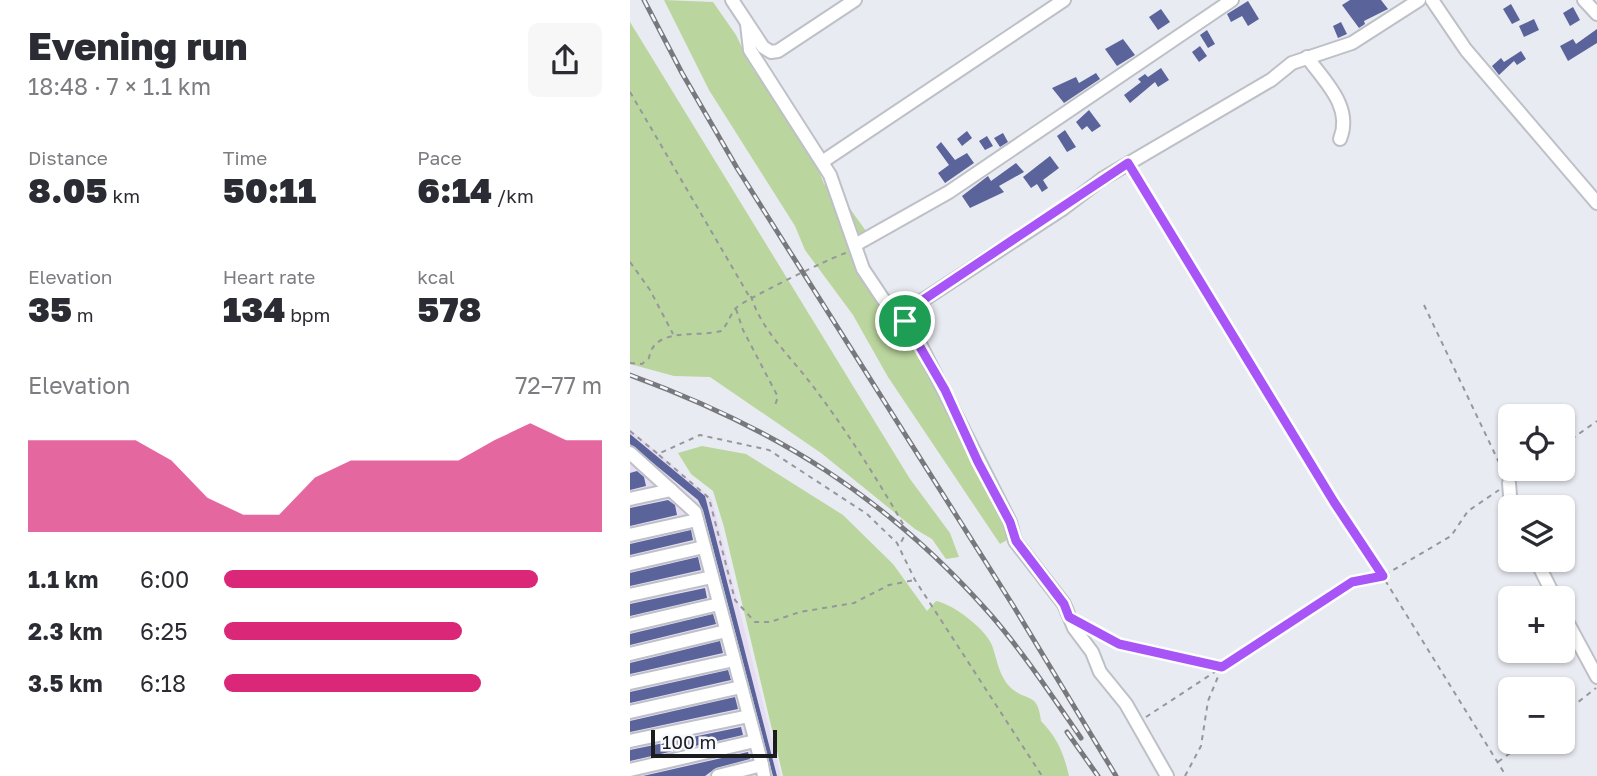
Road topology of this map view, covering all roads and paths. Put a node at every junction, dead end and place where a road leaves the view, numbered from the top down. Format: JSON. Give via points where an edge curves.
{"nodes":[{"id":1,"x":732,"y":0,"type":"edge"},
{"id":2,"x":855,"y":0,"type":"edge"},
{"id":3,"x":1064,"y":0,"type":"edge"},
{"id":4,"x":1232,"y":0,"type":"edge"},
{"id":5,"x":1419,"y":0,"type":"edge"},
{"id":6,"x":1432,"y":0,"type":"edge"},
{"id":7,"x":1584,"y":0,"type":"edge"},
{"id":8,"x":1597,"y":14,"type":"edge"},
{"id":9,"x":747,"y":24,"type":"junction"},
{"id":10,"x":1307,"y":57,"type":"junction"},
{"id":11,"x":630,"y":92,"type":"edge"},
{"id":12,"x":1340,"y":139,"type":"dead end"},
{"id":13,"x":822,"y":162,"type":"junction"},
{"id":14,"x":1128,"y":163,"type":"junction"},
{"id":15,"x":1597,"y":203,"type":"edge"},
{"id":16,"x":856,"y":248,"type":"junction"},
{"id":17,"x":630,"y":262,"type":"edge"},
{"id":18,"x":750,"y":296,"type":"junction"},
{"id":19,"x":1424,"y":305,"type":"dead end"},
{"id":20,"x":736,"y":308,"type":"junction"},
{"id":21,"x":905,"y":321,"type":"junction"},
{"id":22,"x":674,"y":335,"type":"junction"},
{"id":23,"x":630,"y":363,"type":"edge"},
{"id":24,"x":775,"y":405,"type":"dead end"},
{"id":25,"x":1597,"y":421,"type":"edge"},
{"id":26,"x":630,"y":431,"type":"edge"},
{"id":27,"x":1575,"y":437,"type":"edge"},
{"id":28,"x":658,"y":454,"type":"junction"},
{"id":29,"x":633,"y":460,"type":"edge"},
{"id":30,"x":1511,"y":481,"type":"edge"},
{"id":31,"x":1508,"y":483,"type":"junction"},
{"id":32,"x":671,"y":490,"type":"junction"},
{"id":33,"x":1509,"y":495,"type":"edge"},
{"id":34,"x":630,"y":499,"type":"edge"},
{"id":35,"x":697,"y":520,"type":"junction"},
{"id":36,"x":630,"y":536,"type":"edge"},
{"id":37,"x":704,"y":547,"type":"junction"},
{"id":38,"x":898,"y":548,"type":"junction"},
{"id":39,"x":630,"y":564,"type":"edge"},
{"id":40,"x":1383,"y":576,"type":"junction"},
{"id":41,"x":712,"y":577,"type":"junction"},
{"id":42,"x":915,"y":580,"type":"junction"},
{"id":43,"x":630,"y":595,"type":"edge"},
{"id":44,"x":719,"y":604,"type":"junction"},
{"id":45,"x":630,"y":625,"type":"edge"},
{"id":46,"x":1090,"y":630,"type":"dead end"},
{"id":47,"x":726,"y":631,"type":"junction"},
{"id":48,"x":1575,"y":636,"type":"edge"},
{"id":49,"x":630,"y":654,"type":"edge"},
{"id":50,"x":734,"y":660,"type":"junction"},
{"id":51,"x":1222,"y":667,"type":"junction"},
{"id":52,"x":1597,"y":677,"type":"edge"},
{"id":53,"x":630,"y":683,"type":"edge"},
{"id":54,"x":741,"y":687,"type":"junction"},
{"id":55,"x":1597,"y":688,"type":"edge"},
{"id":56,"x":1575,"y":705,"type":"edge"},
{"id":57,"x":630,"y":712,"type":"edge"},
{"id":58,"x":748,"y":716,"type":"junction"},
{"id":59,"x":1135,"y":723,"type":"junction"},
{"id":60,"x":630,"y":741,"type":"edge"},
{"id":61,"x":755,"y":741,"type":"junction"},
{"id":62,"x":1509,"y":754,"type":"edge"},
{"id":63,"x":1497,"y":763,"type":"junction"},
{"id":64,"x":630,"y":770,"type":"edge"},
{"id":65,"x":763,"y":771,"type":"edge"},
{"id":66,"x":718,"y":776,"type":"edge"},
{"id":67,"x":1042,"y":776,"type":"edge"},
{"id":68,"x":1167,"y":776,"type":"edge"},
{"id":69,"x":1185,"y":776,"type":"edge"},
{"id":70,"x":1506,"y":776,"type":"edge"}],
"edges":[{"from":1,"to":9,"type":"street"},
{"from":2,"to":9,"type":"street","via":[[778,51],[763,47]]},
{"from":3,"to":13,"type":"street"},
{"from":4,"to":16,"type":"street","via":[[948,192]]},
{"from":5,"to":10,"type":"street","via":[[1352,43]]},
{"from":6,"to":15,"type":"street","via":[[1466,50]]},
{"from":7,"to":8,"type":"street"},
{"from":9,"to":13,"type":"street","via":[[750,50]]},
{"from":10,"to":12,"type":"street","via":[[1342,107],[1346,124]]},
{"from":10,"to":14,"type":"street"},
{"from":11,"to":18,"type":"path"},
{"from":13,"to":16,"type":"street","via":[[831,175]]},
{"from":14,"to":21,"type":"street","via":[[914,306]]},
{"from":14,"to":40,"type":"path"},
{"from":16,"to":18,"type":"path","via":[[770,291]]},
{"from":16,"to":21,"type":"street","via":[[863,269],[883,299]]},
{"from":17,"to":22,"type":"path"},
{"from":18,"to":20,"type":"path"},
{"from":18,"to":38,"type":"path","via":[[763,323],[879,481],[907,531]]},
{"from":19,"to":31,"type":"path"},
{"from":20,"to":22,"type":"path","via":[[721,331]]},
{"from":20,"to":24,"type":"path","via":[[778,397]]},
{"from":21,"to":59,"type":"street","via":[[945,390],[1016,541],[1064,604],[1100,673],[1126,704]]},
{"from":22,"to":23,"type":"path","via":[[655,343],[642,364]]},
{"from":25,"to":27,"type":"path"},
{"from":26,"to":28,"type":"path"},
{"from":28,"to":38,"type":"path","via":[[701,435],[769,450],[867,514]]},
{"from":28,"to":42,"type":"path","via":[[709,498],[735,600],[755,622],[854,603],[889,585]]},
{"from":29,"to":32,"type":"street"},
{"from":30,"to":31,"type":"path"},
{"from":31,"to":33,"type":"street"},
{"from":31,"to":40,"type":"path","via":[[1468,511],[1451,536]]},
{"from":32,"to":34,"type":"street"},
{"from":32,"to":35,"type":"street","via":[[695,512]]},
{"from":35,"to":36,"type":"street"},
{"from":35,"to":37,"type":"street"},
{"from":37,"to":39,"type":"street"},
{"from":37,"to":41,"type":"street"},
{"from":38,"to":42,"type":"path"},
{"from":40,"to":51,"type":"path","via":[[1352,582]]},
{"from":40,"to":63,"type":"path"},
{"from":41,"to":43,"type":"street"},
{"from":41,"to":44,"type":"street"},
{"from":42,"to":67,"type":"path"},
{"from":44,"to":45,"type":"street"},
{"from":44,"to":47,"type":"street"},
{"from":46,"to":51,"type":"path","via":[[1119,644]]},
{"from":47,"to":49,"type":"street"},
{"from":47,"to":50,"type":"street"},
{"from":48,"to":52,"type":"street"},
{"from":50,"to":53,"type":"street"},
{"from":50,"to":54,"type":"street"},
{"from":51,"to":59,"type":"path"},
{"from":51,"to":69,"type":"path","via":[[1208,701],[1201,746]]},
{"from":54,"to":57,"type":"street"},
{"from":54,"to":58,"type":"street"},
{"from":55,"to":56,"type":"path"},
{"from":58,"to":60,"type":"street"},
{"from":58,"to":61,"type":"street"},
{"from":59,"to":68,"type":"street"},
{"from":61,"to":64,"type":"street"},
{"from":61,"to":65,"type":"street"},
{"from":62,"to":63,"type":"path"},
{"from":63,"to":70,"type":"path"},
{"from":65,"to":66,"type":"street"}]}
